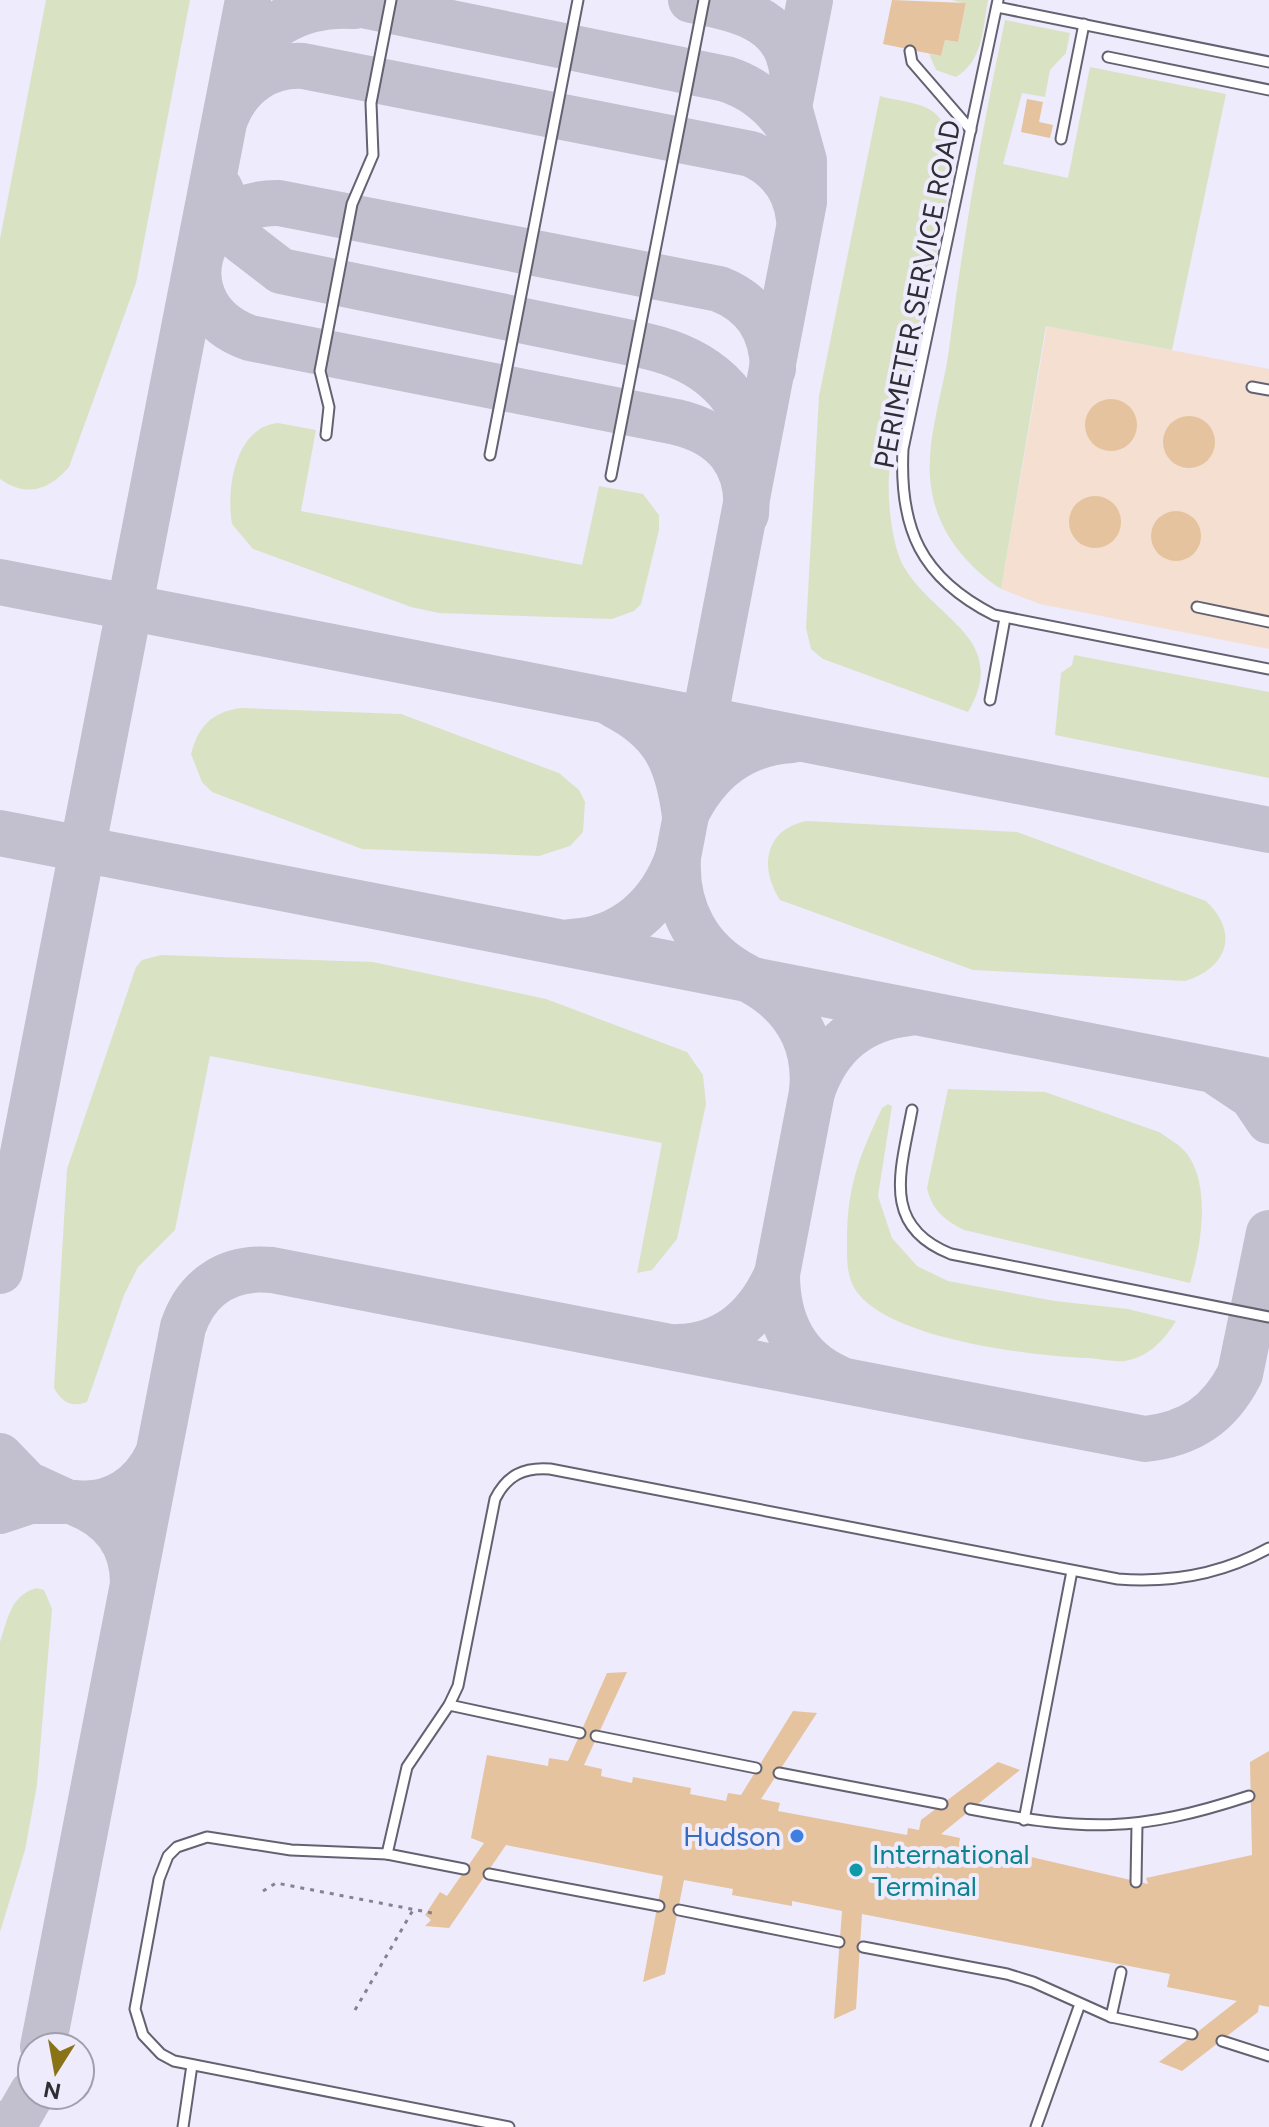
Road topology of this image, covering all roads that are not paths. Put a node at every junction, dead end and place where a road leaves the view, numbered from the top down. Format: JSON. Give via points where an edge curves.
{"nodes":[{"id":1,"x":391,"y":0,"type":"edge"},
{"id":2,"x":578,"y":0,"type":"edge"},
{"id":3,"x":704,"y":0,"type":"edge"},
{"id":4,"x":998,"y":4,"type":"edge"},
{"id":5,"x":1084,"y":24,"type":"junction"},
{"id":6,"x":910,"y":51,"type":"dead end"},
{"id":7,"x":1108,"y":57,"type":"dead end"},
{"id":8,"x":1269,"y":62,"type":"edge"},
{"id":9,"x":1269,"y":90,"type":"edge"},
{"id":10,"x":971,"y":130,"type":"junction"},
{"id":11,"x":1061,"y":139,"type":"dead end"},
{"id":12,"x":1252,"y":387,"type":"dead end"},
{"id":13,"x":1269,"y":390,"type":"edge"},
{"id":14,"x":326,"y":435,"type":"dead end"},
{"id":15,"x":490,"y":455,"type":"dead end"},
{"id":16,"x":611,"y":476,"type":"dead end"},
{"id":17,"x":1197,"y":607,"type":"dead end"},
{"id":18,"x":1005,"y":618,"type":"junction"},
{"id":19,"x":1269,"y":622,"type":"edge"},
{"id":20,"x":1269,"y":669,"type":"edge"},
{"id":21,"x":990,"y":700,"type":"dead end"},
{"id":22,"x":912,"y":1110,"type":"dead end"},
{"id":23,"x":1269,"y":1317,"type":"edge"},
{"id":24,"x":1269,"y":1548,"type":"edge"},
{"id":25,"x":1072,"y":1571,"type":"junction"},
{"id":26,"x":449,"y":1705,"type":"junction"},
{"id":27,"x":580,"y":1733,"type":"dead end"},
{"id":28,"x":596,"y":1736,"type":"dead end"},
{"id":29,"x":756,"y":1768,"type":"dead end"},
{"id":30,"x":779,"y":1773,"type":"dead end"},
{"id":31,"x":1249,"y":1796,"type":"dead end"},
{"id":32,"x":942,"y":1804,"type":"dead end"},
{"id":33,"x":970,"y":1809,"type":"dead end"},
{"id":34,"x":1024,"y":1820,"type":"junction"},
{"id":35,"x":1137,"y":1824,"type":"junction"},
{"id":36,"x":387,"y":1854,"type":"junction"},
{"id":37,"x":464,"y":1869,"type":"dead end"},
{"id":38,"x":489,"y":1874,"type":"dead end"},
{"id":39,"x":1136,"y":1882,"type":"dead end"},
{"id":40,"x":659,"y":1906,"type":"dead end"},
{"id":41,"x":679,"y":1910,"type":"dead end"},
{"id":42,"x":839,"y":1942,"type":"dead end"},
{"id":43,"x":863,"y":1947,"type":"dead end"},
{"id":44,"x":1121,"y":1972,"type":"dead end"},
{"id":45,"x":1080,"y":2004,"type":"junction"},
{"id":46,"x":1111,"y":2017,"type":"junction"},
{"id":47,"x":1192,"y":2034,"type":"dead end"},
{"id":48,"x":1222,"y":2041,"type":"dead end"},
{"id":49,"x":1269,"y":2056,"type":"edge"},
{"id":50,"x":192,"y":2065,"type":"junction"},
{"id":51,"x":183,"y":2127,"type":"edge"},
{"id":52,"x":509,"y":2127,"type":"edge"},
{"id":53,"x":1036,"y":2127,"type":"edge"}],
"edges":[{"from":1,"to":14,"type":"lane","via":[[371,103],[373,155],[352,204],[320,371],[329,407]]},
{"from":2,"to":15,"type":"lane"},
{"from":3,"to":16,"type":"lane"},
{"from":4,"to":5,"type":"lane"},
{"from":4,"to":10,"type":"lane","name":"PERIMETER SERVICE ROAD"},
{"from":5,"to":8,"type":"lane"},
{"from":5,"to":11,"type":"lane"},
{"from":6,"to":10,"type":"lane","via":[[912,62]]},
{"from":7,"to":9,"type":"lane"},
{"from":10,"to":18,"type":"lane","name":"PERIMETER SERVICE ROAD","via":[[903,449],[904,509],[913,538],[946,585]]},
{"from":12,"to":13,"type":"lane"},
{"from":17,"to":19,"type":"lane"},
{"from":18,"to":20,"type":"lane","name":"PERIMETER SERVICE ROAD"},
{"from":18,"to":21,"type":"lane"},
{"from":22,"to":23,"type":"lane","via":[[899,1178],[901,1204],[911,1228],[928,1244],[951,1254]]},
{"from":24,"to":25,"type":"lane","via":[[1226,1567],[1168,1580]]},
{"from":25,"to":26,"type":"lane","via":[[531,1469],[510,1478],[495,1499],[458,1686]]},
{"from":25,"to":34,"type":"lane"},
{"from":26,"to":27,"type":"lane"},
{"from":26,"to":36,"type":"lane","via":[[407,1767]]},
{"from":28,"to":29,"type":"lane"},
{"from":30,"to":32,"type":"lane"},
{"from":31,"to":35,"type":"lane","via":[[1188,1816]]},
{"from":33,"to":34,"type":"lane"},
{"from":34,"to":35,"type":"lane","via":[[1087,1827]]},
{"from":35,"to":39,"type":"lane"},
{"from":36,"to":37,"type":"lane"},
{"from":36,"to":50,"type":"lane","via":[[291,1850],[207,1837],[187,1841],[168,1856],[135,2009],[152,2046]]},
{"from":38,"to":40,"type":"lane"},
{"from":41,"to":42,"type":"lane"},
{"from":43,"to":45,"type":"lane","via":[[1007,1974]]},
{"from":44,"to":46,"type":"lane"},
{"from":45,"to":46,"type":"lane"},
{"from":45,"to":53,"type":"lane"},
{"from":46,"to":47,"type":"lane"},
{"from":48,"to":49,"type":"lane"},
{"from":50,"to":51,"type":"lane"},
{"from":50,"to":52,"type":"lane"}]}
